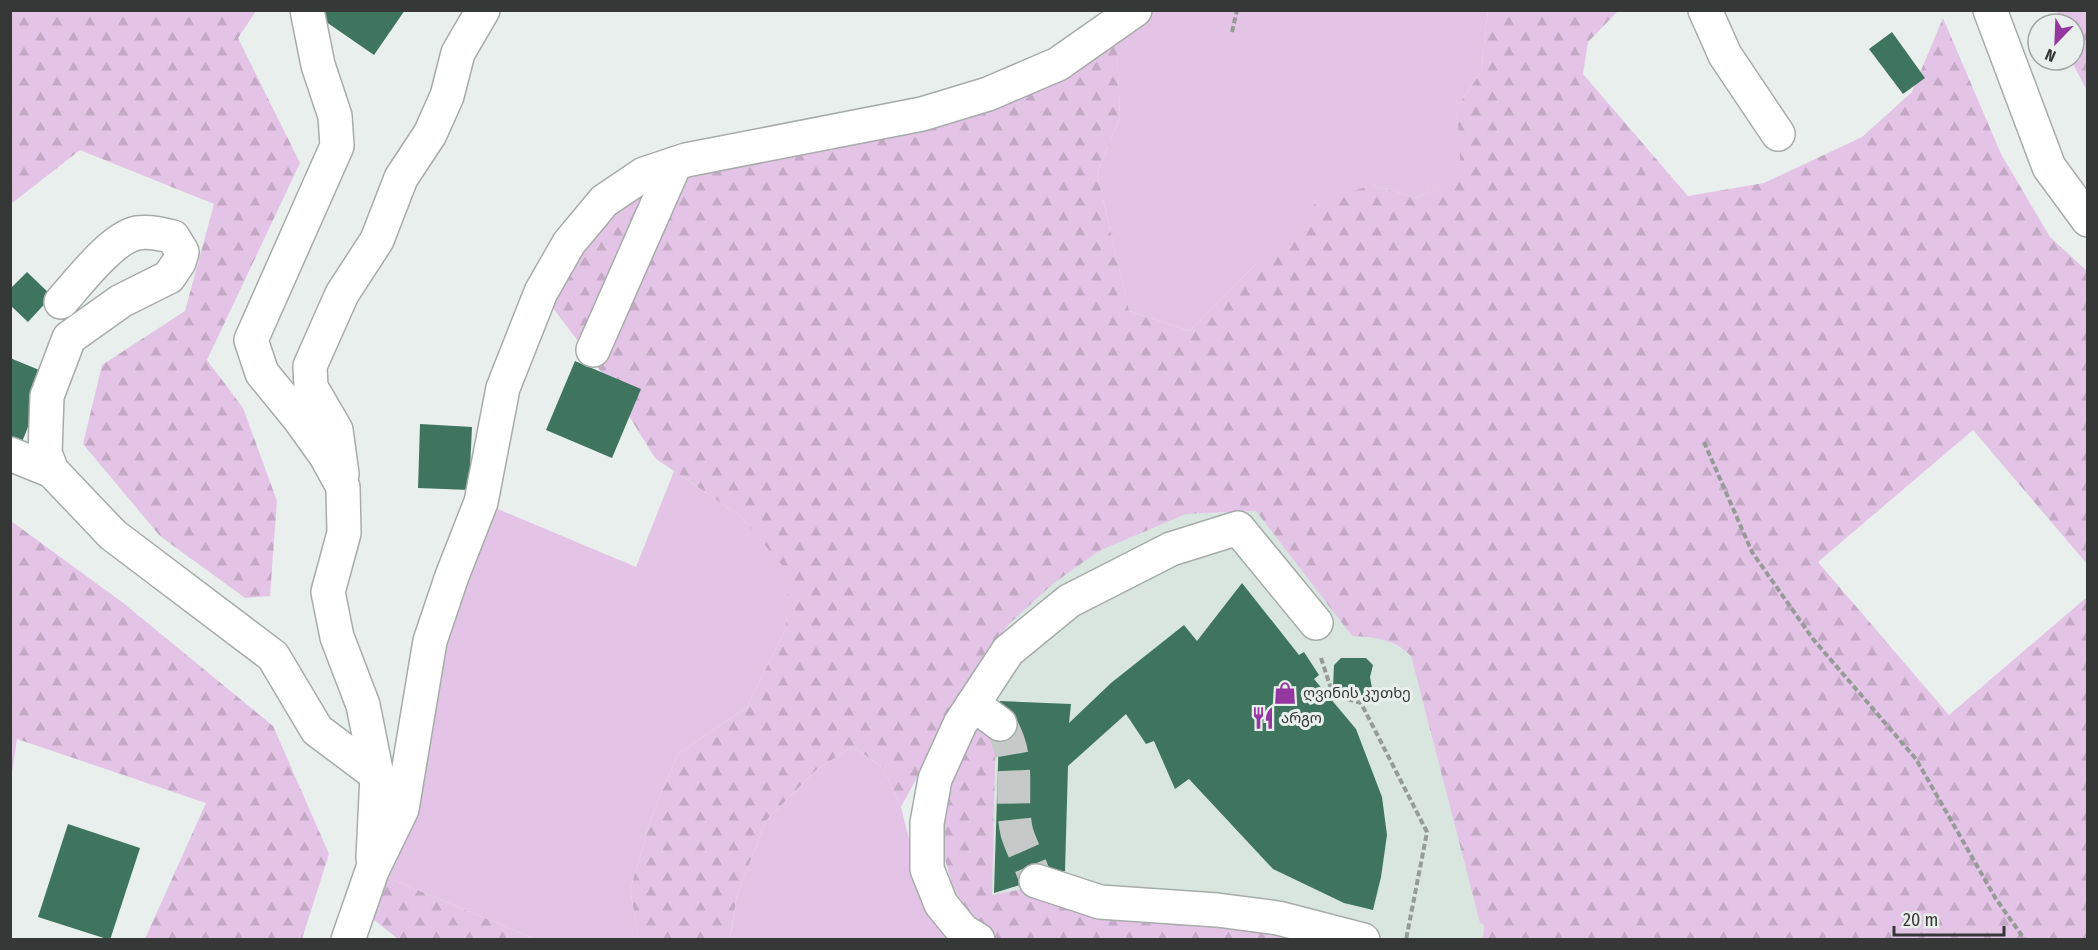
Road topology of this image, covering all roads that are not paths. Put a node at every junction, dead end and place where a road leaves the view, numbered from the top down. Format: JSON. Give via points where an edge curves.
{"nodes":[{"id":1,"x":307,"y":10,"type":"edge"},
{"id":2,"x":483,"y":10,"type":"edge"},
{"id":3,"x":1135,"y":10,"type":"edge"},
{"id":4,"x":1705,"y":10,"type":"edge"},
{"id":5,"x":1990,"y":10,"type":"edge"},
{"id":6,"x":1778,"y":134,"type":"dead end"},
{"id":7,"x":675,"y":164,"type":"junction"},
{"id":8,"x":2088,"y":220,"type":"edge"},
{"id":9,"x":61,"y":302,"type":"dead end"},
{"id":10,"x":593,"y":350,"type":"dead end"},
{"id":11,"x":10,"y":454,"type":"edge"},
{"id":12,"x":52,"y":471,"type":"junction"},
{"id":13,"x":343,"y":487,"type":"junction"},
{"id":14,"x":1316,"y":623,"type":"dead end"},
{"id":15,"x":973,"y":704,"type":"junction"},
{"id":16,"x":1000,"y":724,"type":"tunnel mouth"},
{"id":17,"x":377,"y":775,"type":"junction"},
{"id":18,"x":372,"y":871,"type":"junction"},
{"id":19,"x":1036,"y":881,"type":"dead end"},
{"id":20,"x":348,"y":939,"type":"edge"},
{"id":21,"x":978,"y":939,"type":"edge"},
{"id":22,"x":1363,"y":939,"type":"edge"}],
"edges":[{"from":1,"to":13,"type":"street","via":[[318,65],[335,116],[337,146],[251,340],[262,373],[319,446]]},
{"from":2,"to":13,"type":"street","via":[[458,53],[447,96],[430,135],[401,178],[376,240],[342,294],[310,366],[310,387],[336,430]]},
{"from":3,"to":7,"type":"street","via":[[1058,64],[988,94],[922,114]]},
{"from":4,"to":6,"type":"street","via":[[1725,55]]},
{"from":5,"to":8,"type":"street","via":[[2049,167]]},
{"from":7,"to":10,"type":"street"},
{"from":7,"to":18,"type":"street","via":[[645,174],[604,201],[569,243],[541,292],[503,388],[482,502],[430,641],[402,809]]},
{"from":9,"to":12,"type":"street","via":[[106,252],[135,233],[173,237],[182,252],[169,277],[121,302],[69,338],[47,396],[45,453]]},
{"from":11,"to":12,"type":"street"},
{"from":12,"to":17,"type":"street","via":[[113,535],[273,656],[317,730]]},
{"from":13,"to":17,"type":"street","via":[[344,533],[328,592],[337,637],[363,705]]},
{"from":14,"to":15,"type":"street","via":[[1238,528],[1171,549],[1069,601],[1008,651]]},
{"from":15,"to":16,"type":"street"},
{"from":15,"to":21,"type":"street","via":[[935,779],[927,823],[927,869],[941,904],[963,931]]},
{"from":17,"to":18,"type":"street"},
{"from":18,"to":20,"type":"street"},
{"from":19,"to":22,"type":"street","via":[[1100,902],[1278,918]]}]}
